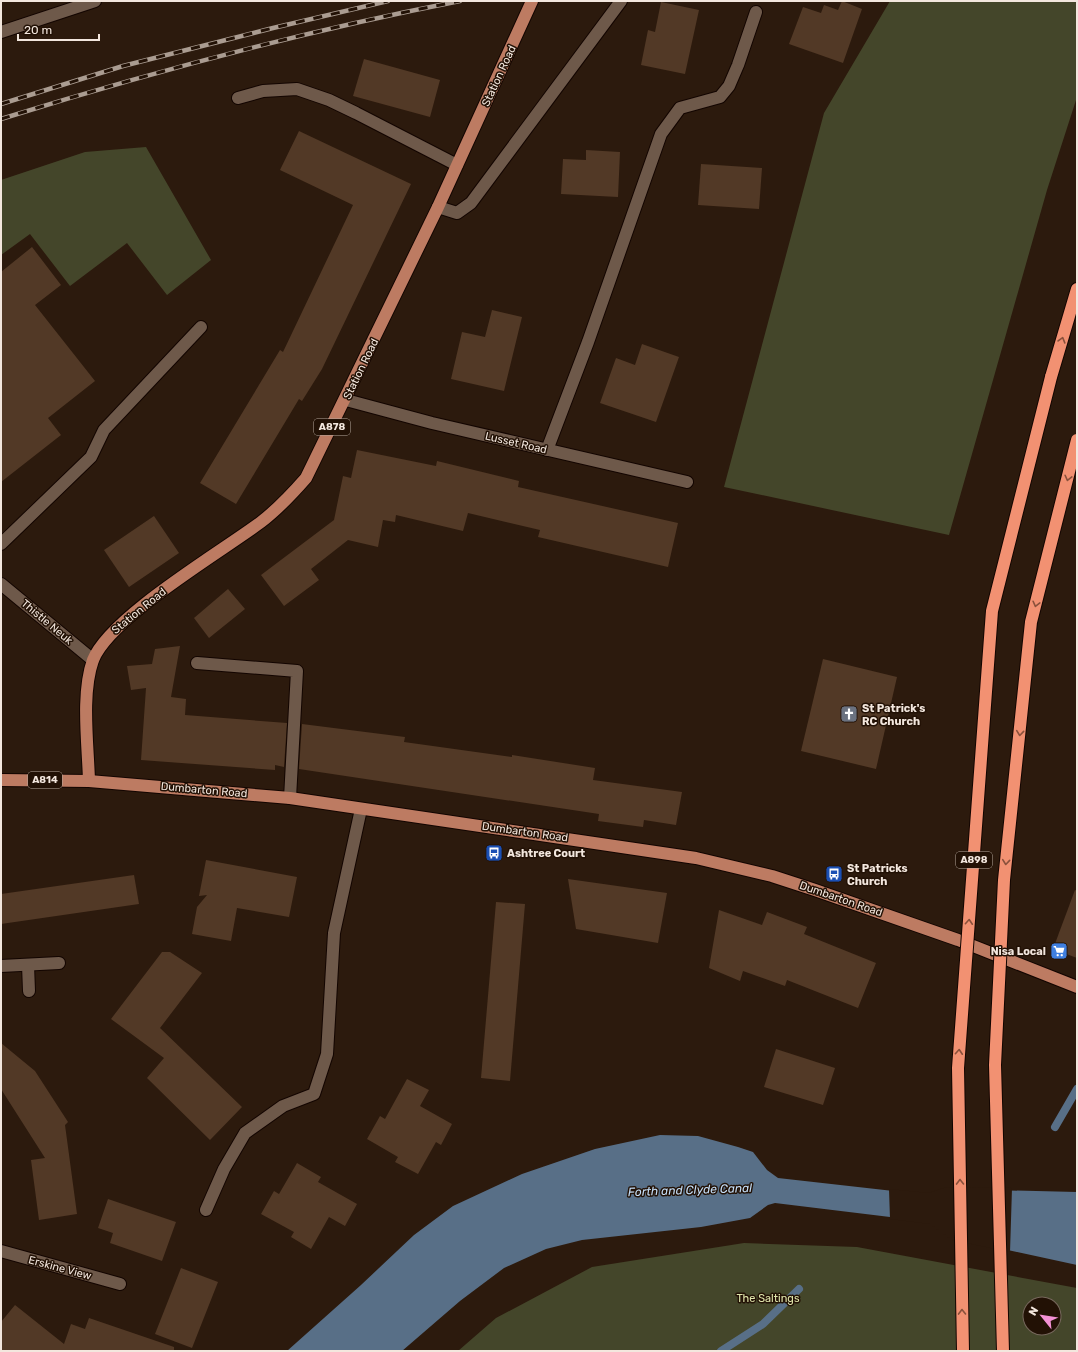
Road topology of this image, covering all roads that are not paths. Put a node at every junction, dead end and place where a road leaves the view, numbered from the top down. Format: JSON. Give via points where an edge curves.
{"nodes":[{"id":1,"x":95,"y":1,"type":"edge"},
{"id":2,"x":532,"y":1,"type":"edge"},
{"id":3,"x":621,"y":1,"type":"edge"},
{"id":4,"x":756,"y":12,"type":"dead end"},
{"id":5,"x":1,"y":32,"type":"edge"},
{"id":6,"x":238,"y":98,"type":"dead end"},
{"id":7,"x":457,"y":165,"type":"junction"},
{"id":8,"x":438,"y":207,"type":"junction"},
{"id":9,"x":1077,"y":289,"type":"edge"},
{"id":10,"x":201,"y":327,"type":"dead end"},
{"id":11,"x":346,"y":400,"type":"junction"},
{"id":12,"x":1077,"y":440,"type":"edge"},
{"id":13,"x":548,"y":450,"type":"junction"},
{"id":14,"x":687,"y":482,"type":"dead end"},
{"id":15,"x":1,"y":544,"type":"edge"},
{"id":16,"x":1,"y":584,"type":"edge"},
{"id":17,"x":93,"y":660,"type":"junction"},
{"id":18,"x":197,"y":663,"type":"dead end"},
{"id":19,"x":1,"y":780,"type":"edge"},
{"id":20,"x":89,"y":780,"type":"junction"},
{"id":21,"x":290,"y":798,"type":"junction"},
{"id":22,"x":361,"y":809,"type":"junction"},
{"id":23,"x":59,"y":963,"type":"dead end"},
{"id":24,"x":28,"y":964,"type":"junction"},
{"id":25,"x":1,"y":966,"type":"edge"},
{"id":26,"x":1077,"y":987,"type":"edge"},
{"id":27,"x":29,"y":991,"type":"dead end"},
{"id":28,"x":206,"y":1210,"type":"dead end"},
{"id":29,"x":1,"y":1251,"type":"edge"},
{"id":30,"x":120,"y":1284,"type":"dead end"},
{"id":31,"x":963,"y":1351,"type":"edge"},
{"id":32,"x":1003,"y":1351,"type":"edge"}],
"edges":[{"from":1,"to":5,"type":"street"},
{"from":2,"to":7,"type":"main road","name":"Station Road","number":"A878"},
{"from":3,"to":8,"type":"street","via":[[471,203],[457,213]]},
{"from":4,"to":13,"type":"street","via":[[729,86],[720,97],[680,108],[661,134]]},
{"from":6,"to":7,"type":"street","via":[[263,91],[297,89],[329,100]]},
{"from":7,"to":8,"type":"main road","name":"Station Road","number":"A878"},
{"from":8,"to":11,"type":"main road","name":"Station Road","number":"A878"},
{"from":31,"to":9,"type":"highway","number":"A898","one_way":true,"bridge":true,"via":[[958,1068],[992,611],[1051,377]]},
{"from":10,"to":15,"type":"street","via":[[104,430],[91,457]]},
{"from":11,"to":13,"type":"street","name":"Lusset Road"},
{"from":11,"to":17,"type":"main road","name":"Station Road","number":"A878","via":[[306,478],[284,503],[130,616],[106,637]]},
{"from":12,"to":32,"type":"highway","number":"A898","one_way":true,"bridge":true,"via":[[1032,622],[1004,880],[995,1065]]},
{"from":13,"to":14,"type":"street","name":"Lusset Road"},
{"from":16,"to":17,"type":"street","name":"Thistle Neuk"},
{"from":17,"to":20,"type":"main road","name":"Station Road","number":"A878","via":[[87,696]]},
{"from":18,"to":21,"type":"street","via":[[297,671]]},
{"from":19,"to":20,"type":"main road","name":"Dumbarton Road","number":"A814"},
{"from":20,"to":21,"type":"main road","name":"Dumbarton Road","number":"A814"},
{"from":21,"to":22,"type":"main road","name":"Dumbarton Road","number":"A814"},
{"from":22,"to":26,"type":"main road","name":"Dumbarton Road","number":"A814","via":[[624,846],[732,865],[772,876],[958,940]]},
{"from":22,"to":28,"type":"street","via":[[334,933],[327,1054],[314,1094],[282,1106],[245,1133],[224,1169]]},
{"from":23,"to":24,"type":"street"},
{"from":24,"to":25,"type":"street"},
{"from":24,"to":27,"type":"street"},
{"from":29,"to":30,"type":"street","name":"Erskine View"}]}
